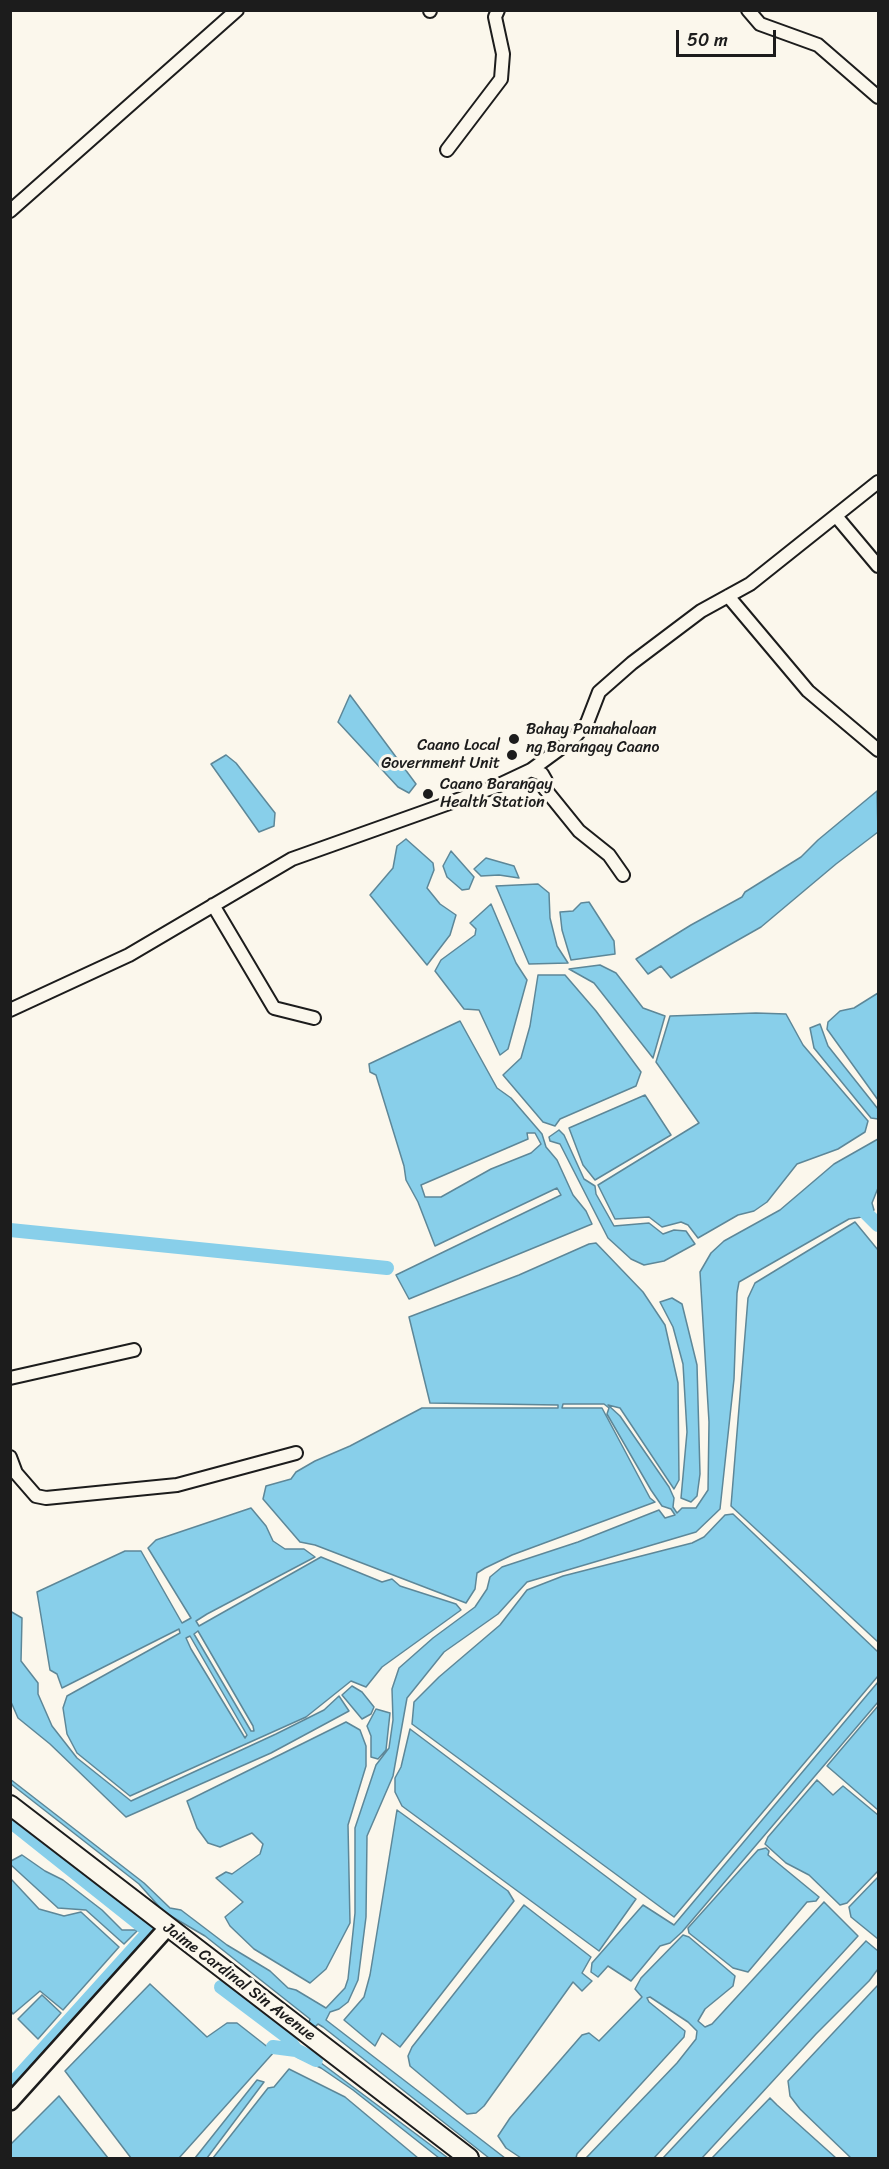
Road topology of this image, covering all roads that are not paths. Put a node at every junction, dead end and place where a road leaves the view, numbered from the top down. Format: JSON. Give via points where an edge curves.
{"nodes":[{"id":1,"x":237,"y":10,"type":"edge"},
{"id":2,"x":748,"y":10,"type":"edge"},
{"id":3,"x":494,"y":13,"type":"edge"},
{"id":4,"x":879,"y":97,"type":"edge"},
{"id":5,"x":447,"y":150,"type":"dead end"},
{"id":6,"x":10,"y":211,"type":"edge"},
{"id":7,"x":879,"y":482,"type":"edge"},
{"id":8,"x":836,"y":516,"type":"junction"},
{"id":9,"x":879,"y":566,"type":"edge"},
{"id":10,"x":728,"y":596,"type":"junction"},
{"id":11,"x":879,"y":750,"type":"edge"},
{"id":12,"x":531,"y":770,"type":"junction"},
{"id":13,"x":623,"y":875,"type":"dead end"},
{"id":14,"x":213,"y":905,"type":"junction"},
{"id":15,"x":10,"y":1010,"type":"edge"},
{"id":16,"x":314,"y":1018,"type":"dead end"},
{"id":17,"x":135,"y":1350,"type":"dead end"},
{"id":18,"x":10,"y":1378,"type":"edge"},
{"id":19,"x":296,"y":1454,"type":"dead end"},
{"id":20,"x":10,"y":1457,"type":"edge"},
{"id":21,"x":10,"y":1805,"type":"edge"},
{"id":22,"x":168,"y":1928,"type":"junction"},
{"id":23,"x":10,"y":2102,"type":"edge"},
{"id":24,"x":469,"y":2158,"type":"edge"}],
"edges":[{"from":1,"to":6,"type":"street"},
{"from":2,"to":4,"type":"street","via":[[760,24],[818,45]]},
{"from":3,"to":5,"type":"street","via":[[503,54],[501,79]]},
{"from":7,"to":8,"type":"street"},
{"from":8,"to":9,"type":"street"},
{"from":8,"to":10,"type":"street","via":[[750,584]]},
{"from":10,"to":11,"type":"street","via":[[808,691]]},
{"from":10,"to":12,"type":"street","via":[[701,611],[599,692],[586,723],[572,740]]},
{"from":12,"to":13,"type":"street","via":[[542,774],[545,789],[579,831],[609,855]]},
{"from":12,"to":14,"type":"street","via":[[497,786],[292,859]]},
{"from":14,"to":15,"type":"street","via":[[129,955]]},
{"from":14,"to":16,"type":"street","via":[[274,1008]]},
{"from":17,"to":18,"type":"street"},
{"from":19,"to":20,"type":"street","via":[[177,1485],[46,1498],[36,1496],[16,1473]]},
{"from":21,"to":22,"type":"main road","name":"Jaime Cardinal Sin Avenue"},
{"from":22,"to":23,"type":"street"},
{"from":22,"to":24,"type":"main road","name":"Jaime Cardinal Sin Avenue"}]}
